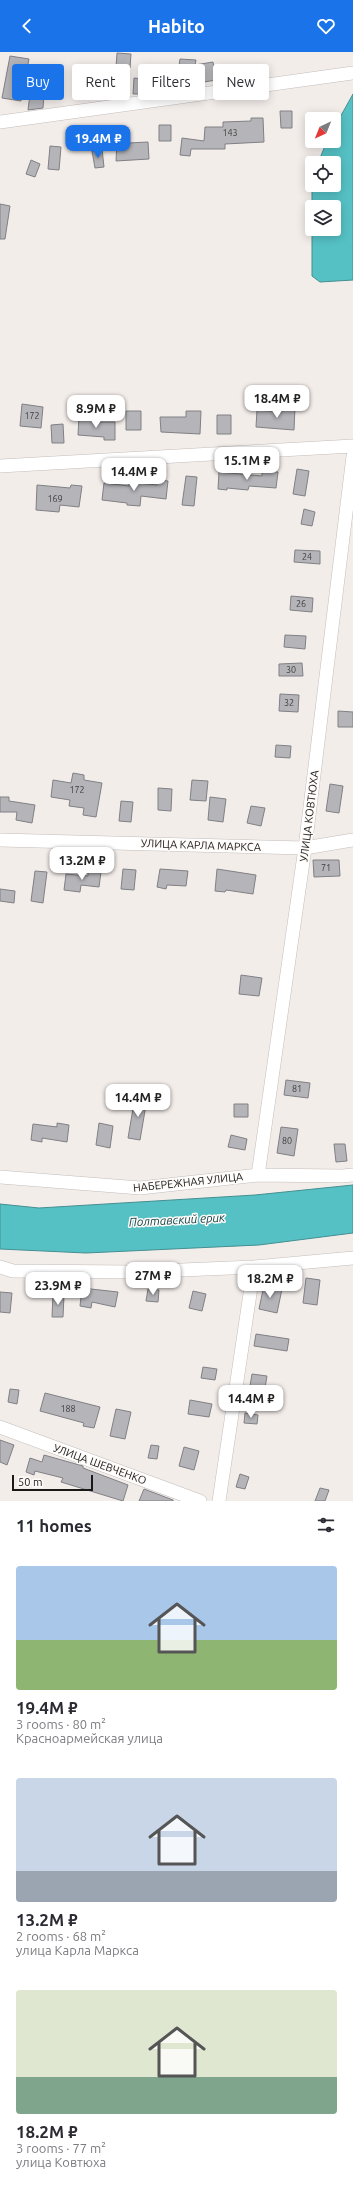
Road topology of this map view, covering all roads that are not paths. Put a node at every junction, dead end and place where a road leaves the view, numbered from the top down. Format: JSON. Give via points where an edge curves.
{"nodes":[{"id":1,"x":353,"y":73,"type":"edge"},
{"id":2,"x":0,"y":122,"type":"edge"},
{"id":3,"x":353,"y":446,"type":"edge"},
{"id":4,"x":353,"y":456,"type":"edge"},
{"id":5,"x":0,"y":466,"type":"edge"},
{"id":6,"x":0,"y":840,"type":"edge"},
{"id":7,"x":353,"y":840,"type":"edge"},
{"id":8,"x":305,"y":848,"type":"junction"},
{"id":9,"x":258,"y":1175,"type":"junction"},
{"id":10,"x":353,"y":1175,"type":"edge"},
{"id":11,"x":0,"y":1177,"type":"edge"},
{"id":12,"x":353,"y":1258,"type":"edge"},
{"id":13,"x":0,"y":1267,"type":"edge"},
{"id":14,"x":254,"y":1267,"type":"junction"},
{"id":15,"x":0,"y":1427,"type":"edge"},
{"id":16,"x":200,"y":1501,"type":"edge"},
{"id":17,"x":219,"y":1501,"type":"edge"}],
"edges":[{"from":1,"to":2,"type":"street"},
{"from":3,"to":5,"type":"street"},
{"from":4,"to":8,"type":"street","name":"УЛИЦА КОВТЮХА"},
{"from":6,"to":8,"type":"street","name":"УЛИЦА КАРЛА МАРКСА"},
{"from":7,"to":8,"type":"street","name":"УЛИЦА КАРЛА МАРКСА"},
{"from":8,"to":9,"type":"street","name":"УЛИЦА КОВТЮХА"},
{"from":9,"to":10,"type":"street","name":"НАБЕРЕЖНАЯ УЛИЦА"},
{"from":9,"to":11,"type":"street","name":"НАБЕРЕЖНАЯ УЛИЦА","via":[[140,1188]]},
{"from":12,"to":14,"type":"street"},
{"from":13,"to":14,"type":"street","via":[[13,1271],[126,1272]]},
{"from":14,"to":17,"type":"street"},
{"from":15,"to":16,"type":"street","name":"УЛИЦА ШЕВЧЕНКО"}]}
